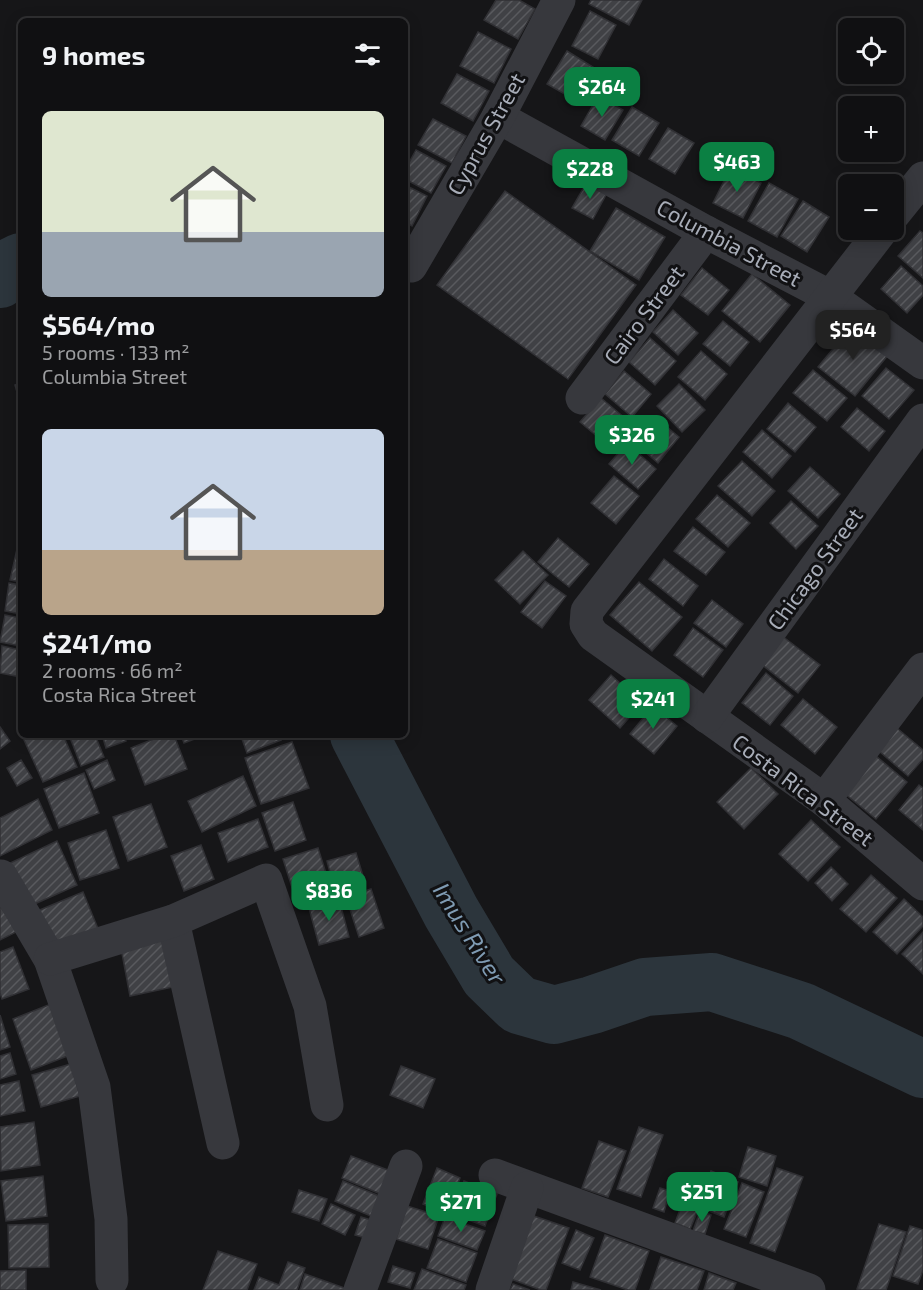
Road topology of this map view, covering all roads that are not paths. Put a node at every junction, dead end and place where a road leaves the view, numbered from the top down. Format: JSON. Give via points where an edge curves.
{"nodes":[{"id":1,"x":559,"y":0,"type":"edge"},
{"id":2,"x":498,"y":117,"type":"junction"},
{"id":3,"x":923,"y":178,"type":"edge"},
{"id":4,"x":904,"y":202,"type":"edge"},
{"id":5,"x":706,"y":232,"type":"junction"},
{"id":6,"x":874,"y":240,"type":"edge"},
{"id":7,"x":411,"y":266,"type":"dead end"},
{"id":8,"x":829,"y":296,"type":"junction"},
{"id":9,"x":923,"y":363,"type":"edge"},
{"id":10,"x":582,"y":398,"type":"dead end"},
{"id":11,"x":923,"y":420,"type":"edge"},
{"id":12,"x":923,"y":669,"type":"edge"},
{"id":13,"x":707,"y":717,"type":"junction"},
{"id":14,"x":824,"y":800,"type":"junction"},
{"id":15,"x":0,"y":877,"type":"edge"},
{"id":16,"x":923,"y":884,"type":"edge"},
{"id":17,"x":173,"y":921,"type":"junction"},
{"id":18,"x":50,"y":959,"type":"junction"},
{"id":19,"x":327,"y":1105,"type":"dead end"},
{"id":20,"x":223,"y":1143,"type":"dead end"},
{"id":21,"x":406,"y":1166,"type":"dead end"},
{"id":22,"x":495,"y":1175,"type":"dead end"},
{"id":23,"x":527,"y":1188,"type":"junction"},
{"id":24,"x":112,"y":1281,"type":"dead end"},
{"id":25,"x":360,"y":1290,"type":"edge"},
{"id":26,"x":492,"y":1290,"type":"edge"},
{"id":27,"x":809,"y":1290,"type":"edge"}],
"edges":[{"from":1,"to":2,"type":"street","name":"Cyprus Street"},
{"from":2,"to":5,"type":"street","name":"Columbia Street"},
{"from":2,"to":7,"type":"street","name":"Cyprus Street"},
{"from":3,"to":4,"type":"street"},
{"from":5,"to":8,"type":"street","name":"Columbia Street"},
{"from":5,"to":10,"type":"street","name":"Cairo Street"},
{"from":6,"to":8,"type":"street"},
{"from":8,"to":9,"type":"street","name":"Columbia Street"},
{"from":8,"to":13,"type":"street","name":"Costa Rica Street","via":[[587,611],[586,624],[593,635]]},
{"from":11,"to":13,"type":"street","name":"Chicago Street"},
{"from":12,"to":14,"type":"street"},
{"from":13,"to":14,"type":"street","name":"Costa Rica Street"},
{"from":14,"to":16,"type":"street","name":"Costa Rica Street"},
{"from":15,"to":18,"type":"street"},
{"from":17,"to":18,"type":"street"},
{"from":17,"to":19,"type":"street","via":[[266,880],[310,1006]]},
{"from":17,"to":20,"type":"street"},
{"from":18,"to":24,"type":"street","via":[[94,1087],[111,1219]]},
{"from":21,"to":25,"type":"street"},
{"from":22,"to":23,"type":"street"},
{"from":23,"to":26,"type":"street"},
{"from":23,"to":27,"type":"street"}]}
